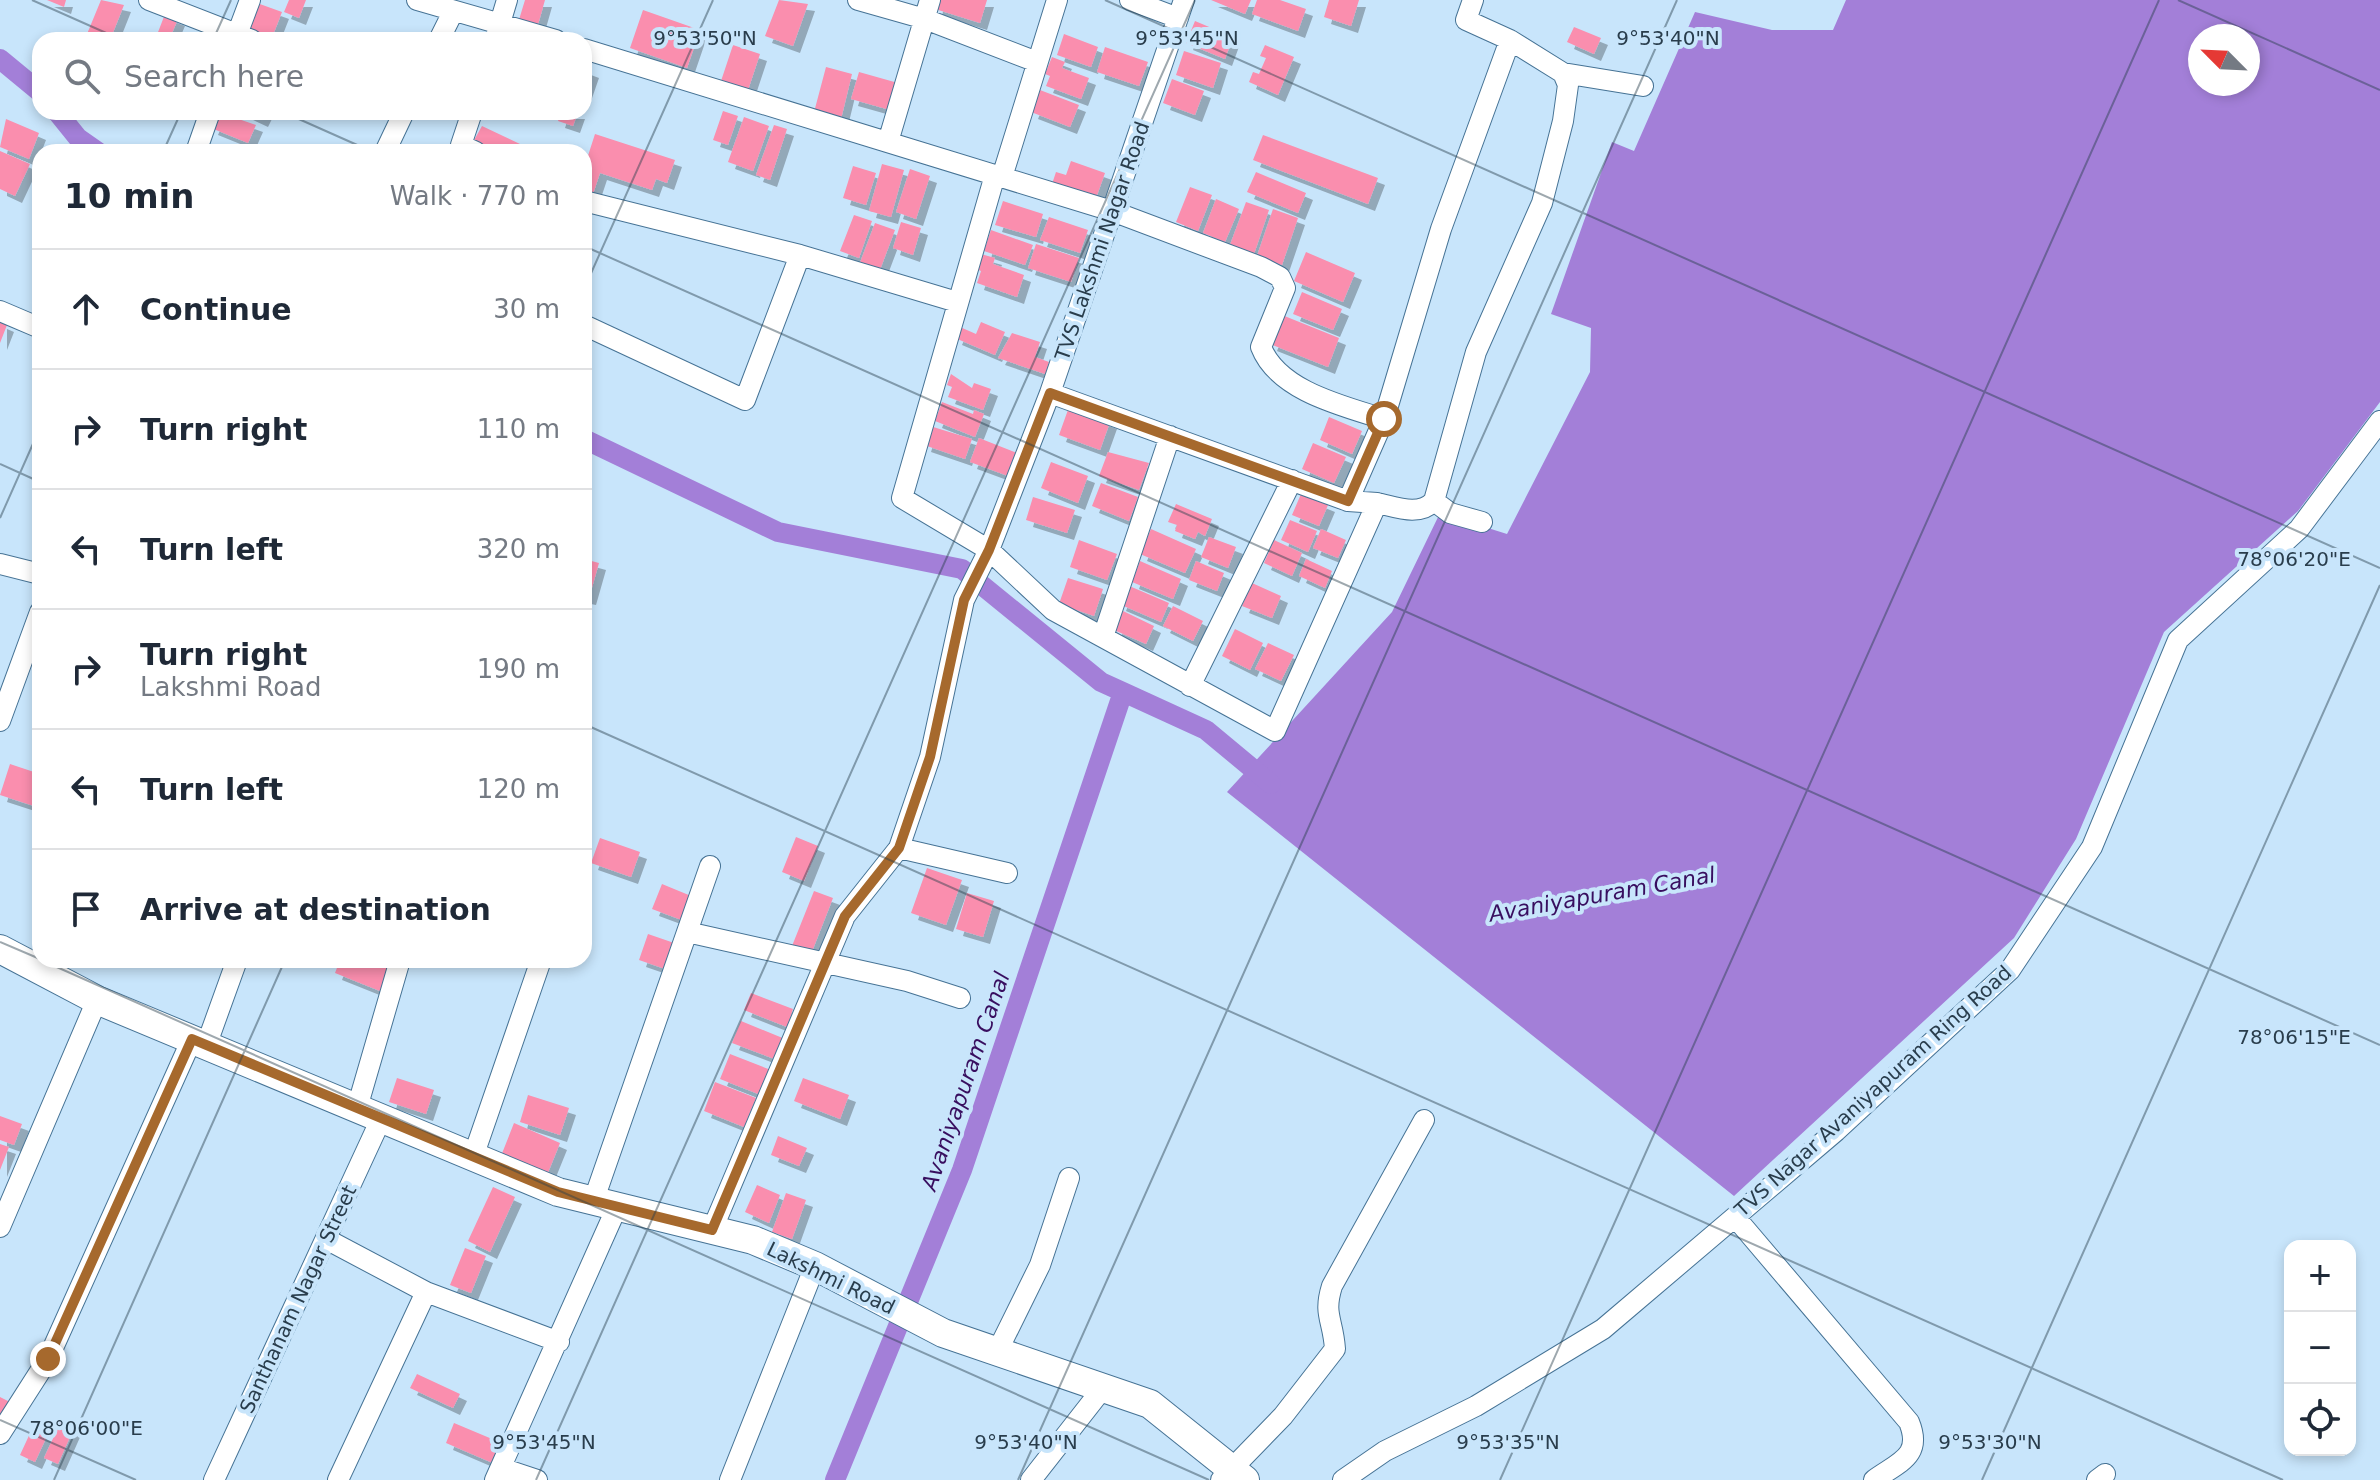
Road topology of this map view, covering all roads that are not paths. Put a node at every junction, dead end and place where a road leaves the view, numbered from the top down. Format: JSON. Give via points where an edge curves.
{"nodes":[{"id":1,"x":149,"y":0,"type":"edge"},
{"id":2,"x":250,"y":0,"type":"edge"},
{"id":3,"x":417,"y":0,"type":"edge"},
{"id":4,"x":507,"y":0,"type":"edge"},
{"id":5,"x":858,"y":0,"type":"edge"},
{"id":6,"x":1057,"y":0,"type":"edge"},
{"id":7,"x":1130,"y":0,"type":"edge"},
{"id":8,"x":1473,"y":0,"type":"edge"},
{"id":9,"x":1181,"y":9,"type":"edge"},
{"id":10,"x":928,"y":10,"type":"edge"},
{"id":11,"x":453,"y":12,"type":"junction"},
{"id":12,"x":498,"y":31,"type":"edge"},
{"id":13,"x":226,"y":32,"type":"edge"},
{"id":14,"x":242,"y":32,"type":"edge"},
{"id":15,"x":443,"y":32,"type":"edge"},
{"id":16,"x":1510,"y":40,"type":"junction"},
{"id":17,"x":592,"y":51,"type":"edge"},
{"id":18,"x":1037,"y":62,"type":"junction"},
{"id":19,"x":1563,"y":73,"type":"junction"},
{"id":20,"x":1643,"y":86,"type":"dead end"},
{"id":21,"x":204,"y":120,"type":"edge"},
{"id":22,"x":400,"y":120,"type":"edge"},
{"id":23,"x":471,"y":120,"type":"edge"},
{"id":24,"x":888,"y":142,"type":"junction"},
{"id":25,"x":198,"y":144,"type":"edge"},
{"id":26,"x":389,"y":144,"type":"edge"},
{"id":27,"x":466,"y":144,"type":"edge"},
{"id":28,"x":998,"y":176,"type":"junction"},
{"id":29,"x":592,"y":203,"type":"edge"},
{"id":30,"x":1112,"y":211,"type":"junction"},
{"id":31,"x":800,"y":255,"type":"junction"},
{"id":32,"x":957,"y":302,"type":"junction"},
{"id":33,"x":0,"y":311,"type":"edge"},
{"id":34,"x":32,"y":325,"type":"edge"},
{"id":35,"x":592,"y":329,"type":"edge"},
{"id":36,"x":1050,"y":393,"type":"junction"},
{"id":37,"x":1384,"y":419,"type":"junction"},
{"id":38,"x":2380,"y":421,"type":"edge"},
{"id":39,"x":1170,"y":436,"type":"junction"},
{"id":40,"x":1292,"y":480,"type":"junction"},
{"id":41,"x":1348,"y":501,"type":"junction"},
{"id":42,"x":1434,"y":501,"type":"junction"},
{"id":43,"x":1377,"y":503,"type":"junction"},
{"id":44,"x":1482,"y":522,"type":"dead end"},
{"id":45,"x":989,"y":550,"type":"junction"},
{"id":46,"x":0,"y":564,"type":"edge"},
{"id":47,"x":32,"y":572,"type":"edge"},
{"id":48,"x":32,"y":634,"type":"edge"},
{"id":49,"x":1103,"y":637,"type":"junction"},
{"id":50,"x":1190,"y":686,"type":"junction"},
{"id":51,"x":0,"y":721,"type":"edge"},
{"id":52,"x":899,"y":848,"type":"junction"},
{"id":53,"x":710,"y":866,"type":"dead end"},
{"id":54,"x":1007,"y":873,"type":"dead end"},
{"id":55,"x":687,"y":932,"type":"junction"},
{"id":56,"x":0,"y":949,"type":"edge"},
{"id":57,"x":825,"y":964,"type":"junction"},
{"id":58,"x":32,"y":966,"type":"edge"},
{"id":59,"x":36,"y":968,"type":"edge"},
{"id":60,"x":233,"y":968,"type":"edge"},
{"id":61,"x":398,"y":968,"type":"edge"},
{"id":62,"x":538,"y":968,"type":"edge"},
{"id":63,"x":960,"y":998,"type":"dead end"},
{"id":64,"x":97,"y":1000,"type":"junction"},
{"id":65,"x":199,"y":1042,"type":"junction"},
{"id":66,"x":369,"y":1113,"type":"junction"},
{"id":67,"x":1424,"y":1120,"type":"dead end"},
{"id":68,"x":473,"y":1157,"type":"junction"},
{"id":69,"x":1069,"y":1178,"type":"dead end"},
{"id":70,"x":605,"y":1205,"type":"junction"},
{"id":71,"x":1735,"y":1217,"type":"junction"},
{"id":72,"x":0,"y":1227,"type":"edge"},
{"id":73,"x":712,"y":1230,"type":"junction"},
{"id":74,"x":326,"y":1239,"type":"junction"},
{"id":75,"x":815,"y":1266,"type":"junction"},
{"id":76,"x":426,"y":1292,"type":"junction"},
{"id":77,"x":559,"y":1342,"type":"junction"},
{"id":78,"x":997,"y":1352,"type":"junction"},
{"id":79,"x":1103,"y":1388,"type":"junction"},
{"id":80,"x":0,"y":1434,"type":"edge"},
{"id":81,"x":498,"y":1474,"type":"edge"},
{"id":82,"x":1233,"y":1477,"type":"edge"},
{"id":83,"x":214,"y":1480,"type":"edge"},
{"id":84,"x":338,"y":1480,"type":"edge"},
{"id":85,"x":537,"y":1480,"type":"edge"},
{"id":86,"x":730,"y":1480,"type":"edge"},
{"id":87,"x":1031,"y":1480,"type":"edge"},
{"id":88,"x":1343,"y":1480,"type":"edge"},
{"id":89,"x":1874,"y":1480,"type":"edge"}],
"edges":[{"from":1,"to":13,"type":"street"},
{"from":2,"to":14,"type":"street"},
{"from":3,"to":11,"type":"street"},
{"from":4,"to":12,"type":"street"},
{"from":5,"to":10,"type":"street"},
{"from":6,"to":18,"type":"street"},
{"from":7,"to":9,"type":"street"},
{"from":8,"to":16,"type":"street","via":[[1466,20]]},
{"from":9,"to":30,"type":"street","name":"TVS Lakshmi Nagar Road"},
{"from":10,"to":18,"type":"street"},
{"from":10,"to":24,"type":"street"},
{"from":11,"to":12,"type":"street"},
{"from":11,"to":15,"type":"street"},
{"from":16,"to":19,"type":"street"},
{"from":16,"to":37,"type":"street","via":[[1441,229]]},
{"from":17,"to":24,"type":"street"},
{"from":18,"to":28,"type":"street"},
{"from":19,"to":20,"type":"street"},
{"from":19,"to":42,"type":"street","via":[[1568,85],[1563,121],[1542,203],[1476,352]]},
{"from":21,"to":25,"type":"street"},
{"from":22,"to":26,"type":"street"},
{"from":23,"to":27,"type":"street"},
{"from":24,"to":28,"type":"street"},
{"from":28,"to":30,"type":"street"},
{"from":28,"to":32,"type":"street"},
{"from":29,"to":31,"type":"street"},
{"from":30,"to":36,"type":"street","name":"TVS Lakshmi Nagar Road"},
{"from":30,"to":37,"type":"street","via":[[1280,277],[1285,288],[1261,347],[1267,362],[1328,401]]},
{"from":31,"to":32,"type":"street"},
{"from":31,"to":35,"type":"street","via":[[745,400]]},
{"from":32,"to":45,"type":"street","via":[[902,498]]},
{"from":33,"to":34,"type":"street"},
{"from":36,"to":39,"type":"street"},
{"from":36,"to":45,"type":"street","name":"TVS Lakshmi Nagar Road"},
{"from":37,"to":41,"type":"street"},
{"from":38,"to":71,"type":"street","name":"TVS Nagar Avaniyapuram Ring Road","via":[[2299,529],[2178,640],[2092,847],[2010,970]]},
{"from":39,"to":40,"type":"street"},
{"from":39,"to":49,"type":"street"},
{"from":40,"to":41,"type":"street"},
{"from":40,"to":50,"type":"street"},
{"from":41,"to":43,"type":"street"},
{"from":42,"to":43,"type":"street","via":[[1418,511]]},
{"from":42,"to":44,"type":"street","via":[[1450,513]]},
{"from":43,"to":50,"type":"street","via":[[1275,731]]},
{"from":45,"to":49,"type":"street","via":[[1053,610]]},
{"from":45,"to":52,"type":"street","name":"TVS Lakshmi Nagar Road","via":[[964,600],[930,757]]},
{"from":46,"to":47,"type":"street"},
{"from":48,"to":51,"type":"street"},
{"from":49,"to":50,"type":"street"},
{"from":52,"to":54,"type":"street"},
{"from":52,"to":57,"type":"street","name":"TVS Lakshmi Nagar Road","via":[[845,916]]},
{"from":53,"to":55,"type":"street"},
{"from":55,"to":57,"type":"street"},
{"from":55,"to":70,"type":"street"},
{"from":56,"to":58,"type":"street","name":"Lakshmi Road"},
{"from":57,"to":63,"type":"street"},
{"from":57,"to":73,"type":"street","name":"TVS Lakshmi Nagar Road"},
{"from":59,"to":64,"type":"street","name":"Lakshmi Road"},
{"from":60,"to":65,"type":"street"},
{"from":61,"to":66,"type":"street","name":"Santhanam Nagar Street"},
{"from":62,"to":68,"type":"street"},
{"from":64,"to":65,"type":"street","name":"Lakshmi Road"},
{"from":64,"to":72,"type":"street"},
{"from":65,"to":66,"type":"street","name":"Lakshmi Road"},
{"from":65,"to":80,"type":"street","via":[[48,1359]]},
{"from":66,"to":68,"type":"street","name":"Lakshmi Road"},
{"from":66,"to":74,"type":"street","name":"Santhanam Nagar Street"},
{"from":67,"to":82,"type":"street","via":[[1332,1286],[1325,1308],[1335,1349]]},
{"from":68,"to":70,"type":"street","name":"Lakshmi Road"},
{"from":69,"to":78,"type":"street","via":[[1040,1265]]},
{"from":70,"to":73,"type":"street","name":"Lakshmi Road"},
{"from":70,"to":77,"type":"street"},
{"from":71,"to":88,"type":"street","name":"TVS Nagar Avaniyapuram Ring Road","via":[[1603,1329]]},
{"from":71,"to":89,"type":"street","via":[[1909,1422],[1914,1449]]},
{"from":73,"to":75,"type":"street","name":"Lakshmi Road","via":[[753,1240]]},
{"from":74,"to":76,"type":"street"},
{"from":74,"to":83,"type":"street","name":"Santhanam Nagar Street"},
{"from":75,"to":78,"type":"street","name":"Lakshmi Road","via":[[943,1333]]},
{"from":75,"to":86,"type":"street"},
{"from":76,"to":77,"type":"street"},
{"from":76,"to":84,"type":"street"},
{"from":77,"to":81,"type":"street"},
{"from":78,"to":79,"type":"street","name":"Lakshmi Road"},
{"from":79,"to":82,"type":"street","name":"Lakshmi Road","via":[[1150,1404]]},
{"from":79,"to":87,"type":"street"},
{"from":81,"to":85,"type":"street"}]}
